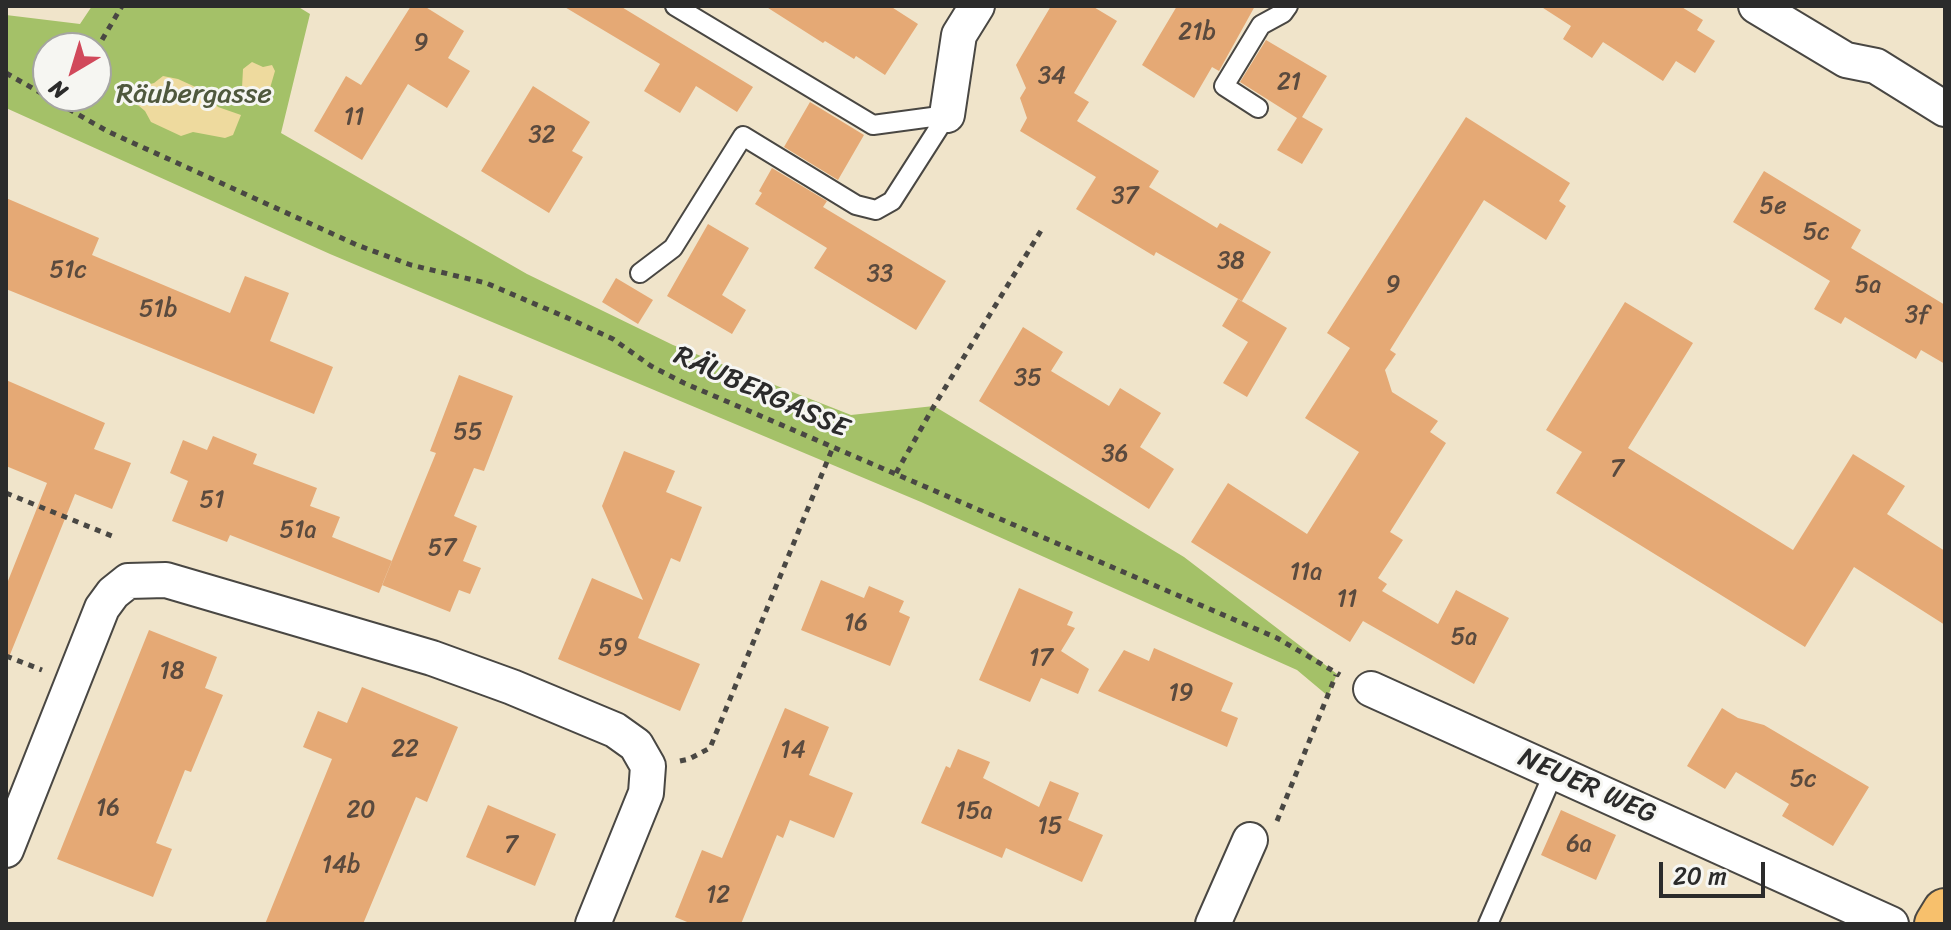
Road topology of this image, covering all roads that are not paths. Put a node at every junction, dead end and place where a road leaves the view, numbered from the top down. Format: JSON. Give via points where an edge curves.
{"nodes":[{"id":1,"x":675,"y":6,"type":"edge"},
{"id":2,"x":977,"y":6,"type":"edge"},
{"id":3,"x":1288,"y":6,"type":"edge"},
{"id":4,"x":1756,"y":6,"type":"edge"},
{"id":5,"x":1258,"y":108,"type":"dead end"},
{"id":6,"x":1945,"y":109,"type":"edge"},
{"id":7,"x":947,"y":115,"type":"junction"},
{"id":8,"x":640,"y":273,"type":"dead end"},
{"id":9,"x":1371,"y":689,"type":"road end"},
{"id":10,"x":1554,"y":772,"type":"junction"},
{"id":11,"x":1250,"y":840,"type":"road end"},
{"id":12,"x":6,"y":850,"type":"edge"},
{"id":13,"x":1945,"y":911,"type":"edge"},
{"id":14,"x":593,"y":924,"type":"edge"},
{"id":15,"x":1213,"y":924,"type":"edge"},
{"id":16,"x":1488,"y":924,"type":"edge"},
{"id":17,"x":1891,"y":924,"type":"edge"},
{"id":18,"x":1937,"y":924,"type":"edge"}],
"edges":[{"from":1,"to":7,"type":"lane","via":[[873,125]]},
{"from":2,"to":7,"type":"street","via":[[959,35]]},
{"from":3,"to":5,"type":"lane","via":[[1261,25],[1224,86]]},
{"from":4,"to":6,"type":"street","via":[[1846,60],[1876,66]]},
{"from":7,"to":8,"type":"lane","via":[[892,201],[876,210],[856,205],[743,136],[673,248]]},
{"from":9,"to":10,"type":"street","name":"NEUER WEG"},
{"from":10,"to":16,"type":"lane"},
{"from":10,"to":17,"type":"street","name":"NEUER WEG"},
{"from":11,"to":15,"type":"street"},
{"from":12,"to":14,"type":"street","via":[[102,608],[128,581],[166,580],[432,658],[615,730],[636,745],[648,766],[646,793]]},
{"from":13,"to":18,"type":"main road"}]}
